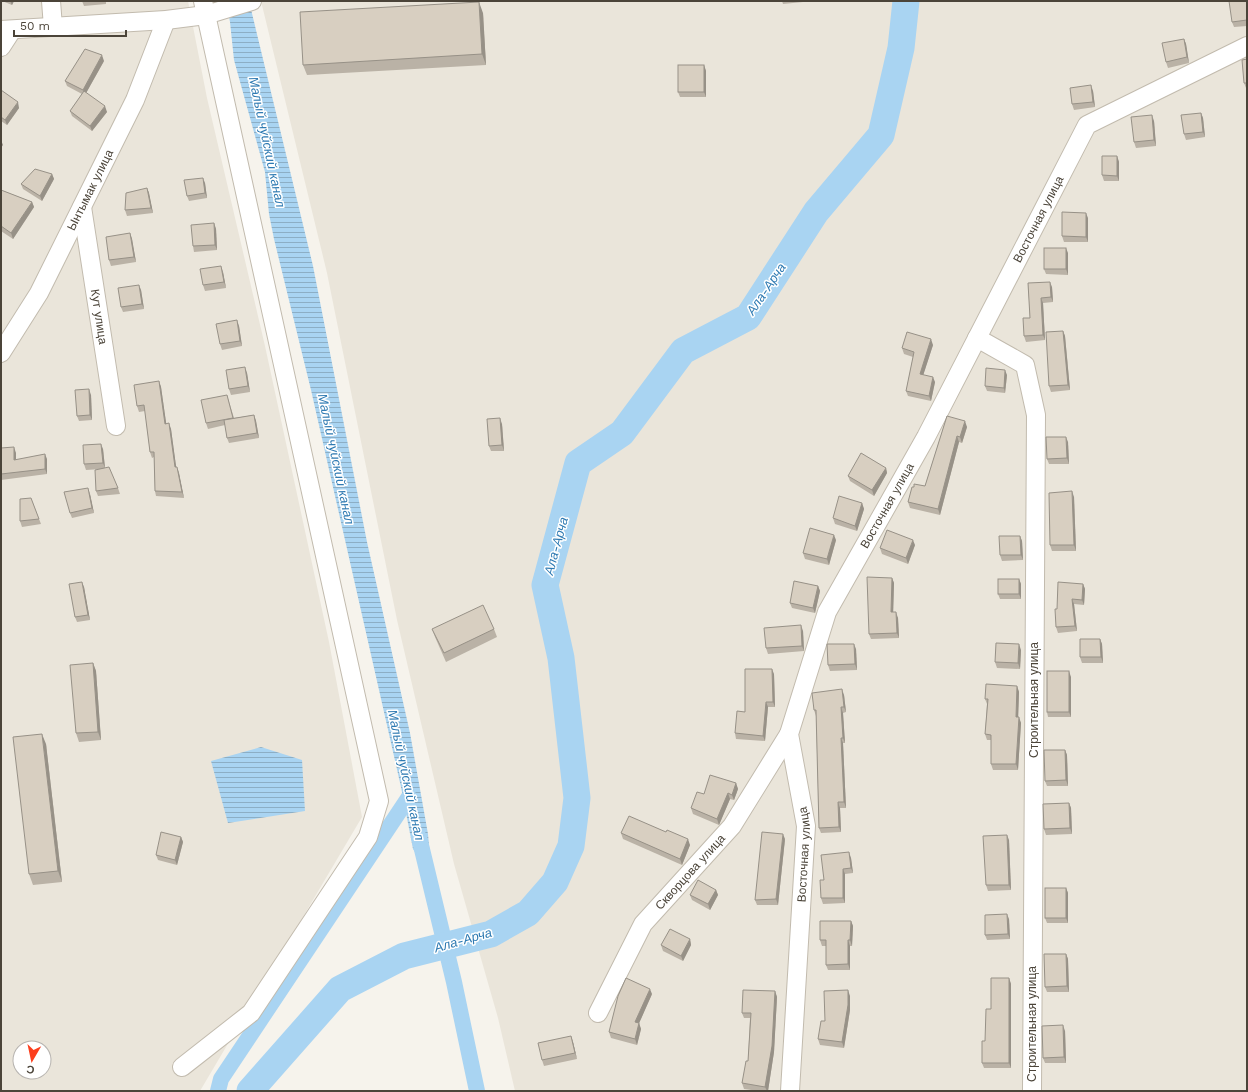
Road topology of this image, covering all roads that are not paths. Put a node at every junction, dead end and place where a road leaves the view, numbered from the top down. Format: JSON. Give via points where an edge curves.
{"nodes":[{"id":1,"x":51,"y":1,"type":"edge"},
{"id":2,"x":252,"y":1,"type":"edge"},
{"id":3,"x":204,"y":8,"type":"edge"},
{"id":4,"x":166,"y":20,"type":"junction"},
{"id":5,"x":53,"y":27,"type":"junction"},
{"id":6,"x":7,"y":30,"type":"edge"},
{"id":7,"x":1247,"y":46,"type":"edge"},
{"id":8,"x":1,"y":47,"type":"edge"},
{"id":9,"x":82,"y":207,"type":"junction"},
{"id":10,"x":977,"y":338,"type":"junction"},
{"id":11,"x":1,"y":353,"type":"edge"},
{"id":12,"x":116,"y":426,"type":"dead end"},
{"id":13,"x":789,"y":734,"type":"junction"},
{"id":14,"x":598,"y":1013,"type":"dead end"},
{"id":15,"x":182,"y":1067,"type":"dead end"},
{"id":16,"x":790,"y":1091,"type":"edge"},
{"id":17,"x":1032,"y":1091,"type":"edge"}],
"edges":[{"from":1,"to":5,"type":"street"},
{"from":2,"to":3,"type":"street"},
{"from":3,"to":4,"type":"street"},
{"from":3,"to":15,"type":"street","via":[[379,801],[368,837],[251,1013]]},
{"from":4,"to":5,"type":"street"},
{"from":4,"to":9,"type":"street","name":"Ынтымак улица","via":[[135,100]]},
{"from":5,"to":6,"type":"street"},
{"from":6,"to":8,"type":"street"},
{"from":7,"to":10,"type":"street","name":"Восточная улица","via":[[1087,125]]},
{"from":9,"to":11,"type":"street","name":"Ынтымак улица","via":[[39,293]]},
{"from":9,"to":12,"type":"street","name":"Кут улица"},
{"from":10,"to":13,"type":"street","name":"Восточная улица","via":[[926,436],[827,612]]},
{"from":10,"to":17,"type":"street","name":"Строительная улица","via":[[1025,365],[1036,415]]},
{"from":13,"to":14,"type":"street","name":"Скворцова улица","via":[[732,826],[643,924]]},
{"from":13,"to":16,"type":"street","name":"Восточная улица","via":[[806,826]]}]}
